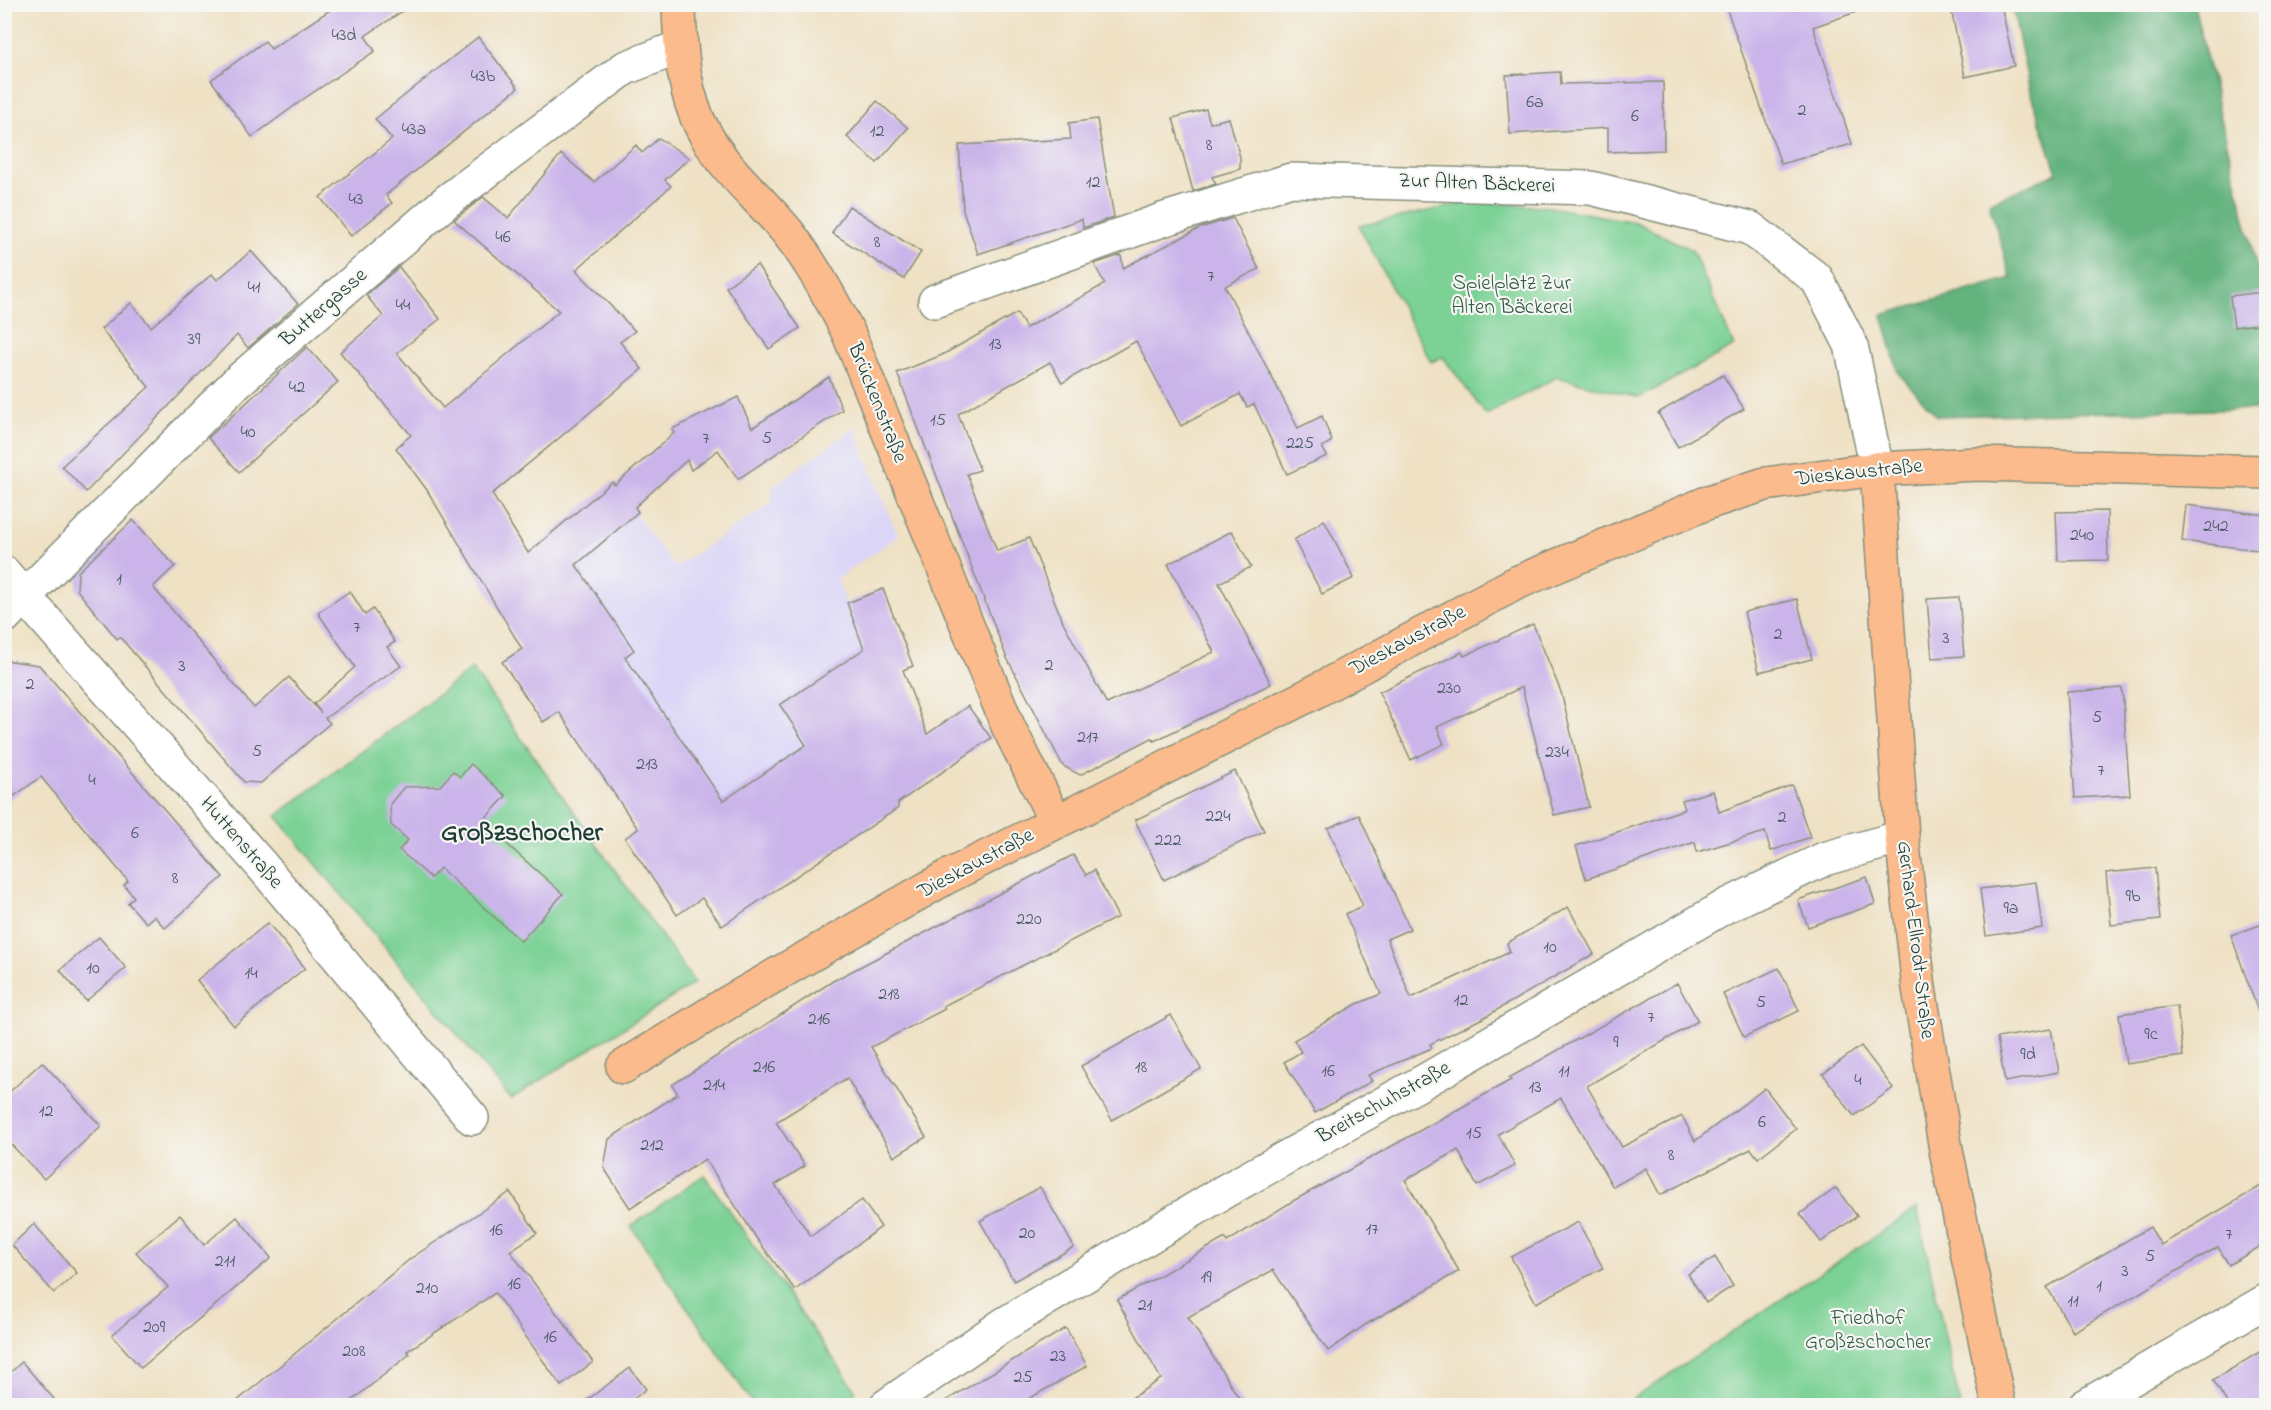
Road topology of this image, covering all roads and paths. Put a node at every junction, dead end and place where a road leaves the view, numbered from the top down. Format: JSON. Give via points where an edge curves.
{"nodes":[{"id":1,"x":679,"y":4,"type":"edge"},
{"id":2,"x":680,"y":47,"type":"junction"},
{"id":3,"x":935,"y":301,"type":"dead end"},
{"id":4,"x":1877,"y":469,"type":"junction"},
{"id":5,"x":2266,"y":472,"type":"edge"},
{"id":6,"x":11,"y":595,"type":"edge"},
{"id":7,"x":1056,"y":822,"type":"junction"},
{"id":8,"x":1902,"y":837,"type":"junction"},
{"id":9,"x":622,"y":1067,"type":"dead end"},
{"id":10,"x":472,"y":1118,"type":"dead end"},
{"id":11,"x":2266,"y":1301,"type":"edge"},
{"id":12,"x":886,"y":1406,"type":"edge"},
{"id":13,"x":1999,"y":1406,"type":"edge"},
{"id":14,"x":2085,"y":1406,"type":"edge"}],
"edges":[{"from":1,"to":2,"type":"main road","name":"Brückenstraße"},
{"from":2,"to":6,"type":"street","name":"Buttergasse","via":[[625,68],[447,201],[237,382]]},
{"from":2,"to":7,"type":"main road","name":"Brückenstraße","via":[[689,96],[706,136],[733,175],[789,233],[822,280],[848,332],[1008,726]]},
{"from":3,"to":4,"type":"street","name":"Zur Alten Bäckerei","via":[[1162,220],[1291,180],[1591,188],[1750,228],[1817,279],[1851,345]]},
{"from":4,"to":5,"type":"main road","name":"Dieskaustraße","via":[[1978,464]]},
{"from":4,"to":7,"type":"main road","name":"Dieskaustraße","via":[[1766,484],[1709,502],[1516,583],[1307,696]]},
{"from":4,"to":8,"type":"main road","name":"Gerhard-Ellrodt-Straße"},
{"from":6,"to":10,"type":"street","name":"Huttenstraße","via":[[263,867]]},
{"from":7,"to":9,"type":"main road","name":"Dieskaustraße","via":[[907,900]]},
{"from":8,"to":12,"type":"street","name":"Breitschuhstraße","via":[[1824,859],[1726,906],[1428,1079],[1225,1191],[1003,1325]]},
{"from":8,"to":13,"type":"main road","name":"Gerhard-Ellrodt-Straße","via":[[1919,988],[1946,1150]]},
{"from":11,"to":14,"type":"street"}]}
